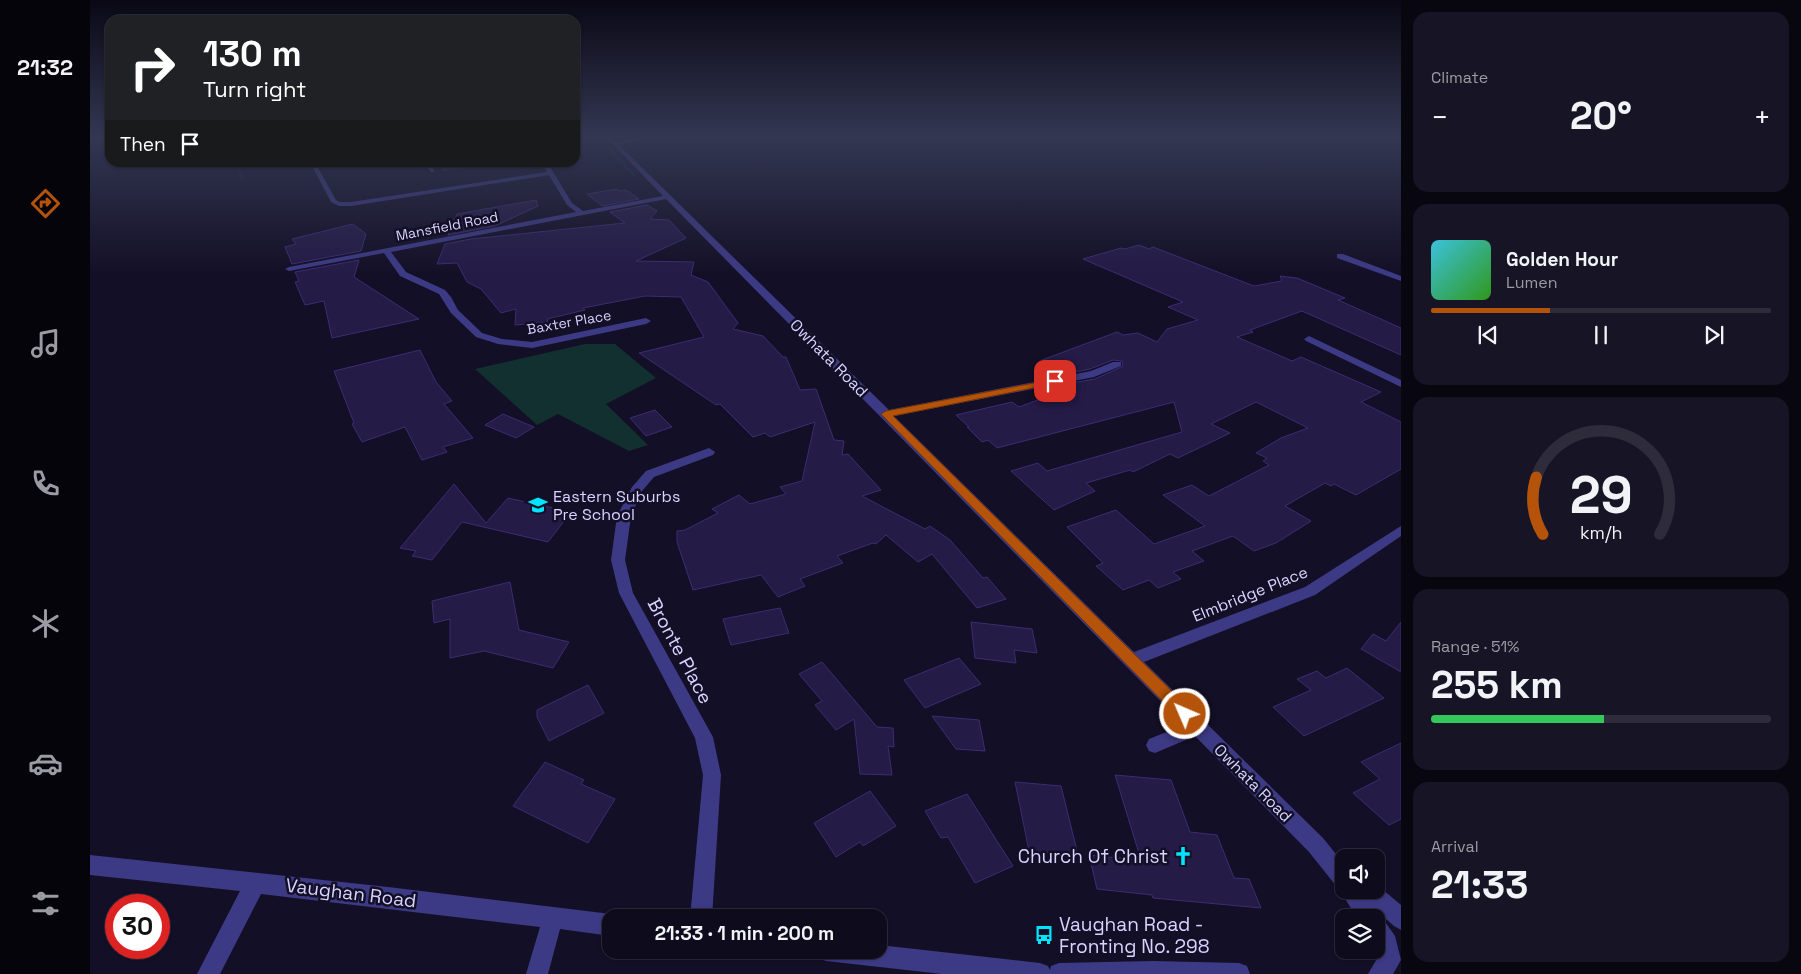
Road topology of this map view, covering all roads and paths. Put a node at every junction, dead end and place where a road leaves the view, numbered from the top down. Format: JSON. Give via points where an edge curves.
{"nodes":[{"id":1,"x":322,"y":182,"type":"edge"},
{"id":2,"x":486,"y":182,"type":"edge"},
{"id":3,"x":556,"y":182,"type":"edge"},
{"id":4,"x":653,"y":182,"type":"edge"},
{"id":5,"x":668,"y":197,"type":"junction"},
{"id":6,"x":581,"y":213,"type":"junction"},
{"id":7,"x":385,"y":250,"type":"junction"},
{"id":8,"x":1340,"y":256,"type":"dead end"},
{"id":9,"x":289,"y":269,"type":"dead end"},
{"id":10,"x":1401,"y":279,"type":"edge"},
{"id":11,"x":646,"y":321,"type":"dead end"},
{"id":12,"x":1309,"y":339,"type":"dead end"},
{"id":13,"x":1117,"y":364,"type":"dead end"},
{"id":14,"x":1401,"y":384,"type":"edge"},
{"id":15,"x":886,"y":414,"type":"junction"},
{"id":16,"x":709,"y":452,"type":"dead end"},
{"id":17,"x":1401,"y":530,"type":"edge"},
{"id":18,"x":1131,"y":660,"type":"junction"},
{"id":19,"x":1198,"y":727,"type":"junction"},
{"id":20,"x":1155,"y":745,"type":"dead end"},
{"id":21,"x":1325,"y":856,"type":"junction"},
{"id":22,"x":1335,"y":863,"type":"edge"},
{"id":23,"x":90,"y":865,"type":"edge"},
{"id":24,"x":1335,"y":869,"type":"edge"},
{"id":25,"x":256,"y":882,"type":"junction"},
{"id":26,"x":1378,"y":899,"type":"edge"},
{"id":27,"x":702,"y":909,"type":"edge"},
{"id":28,"x":553,"y":918,"type":"junction"},
{"id":29,"x":1401,"y":919,"type":"edge"},
{"id":30,"x":602,"y":924,"type":"edge"},
{"id":31,"x":1388,"y":943,"type":"edge"},
{"id":32,"x":887,"y":957,"type":"edge"},
{"id":33,"x":208,"y":974,"type":"edge"},
{"id":34,"x":537,"y":974,"type":"edge"},
{"id":35,"x":1040,"y":974,"type":"edge"},
{"id":36,"x":1059,"y":974,"type":"edge"},
{"id":37,"x":1239,"y":974,"type":"edge"},
{"id":38,"x":1379,"y":974,"type":"edge"}],
"edges":[{"from":1,"to":2,"type":"street","via":[[333,202],[339,204]]},
{"from":3,"to":6,"type":"street","via":[[569,204]]},
{"from":4,"to":5,"type":"street","name":"Owhata Road"},
{"from":5,"to":6,"type":"street","name":"Mansfield Road"},
{"from":5,"to":15,"type":"street","name":"Owhata Road"},
{"from":6,"to":7,"type":"street","name":"Mansfield Road"},
{"from":7,"to":9,"type":"street","name":"Mansfield Road"},
{"from":7,"to":11,"type":"street","name":"Baxter Place","via":[[403,274],[442,292],[454,311],[478,335],[501,342],[532,346]]},
{"from":8,"to":10,"type":"street"},
{"from":12,"to":14,"type":"street"},
{"from":13,"to":15,"type":"street","via":[[1094,374]]},
{"from":15,"to":18,"type":"street","name":"Owhata Road"},
{"from":16,"to":27,"type":"street","name":"Bronte Place","via":[[650,474],[636,490],[624,516],[618,560],[626,593],[704,737],[712,775]]},
{"from":17,"to":18,"type":"street","name":"Elmbridge Place","via":[[1310,591]]},
{"from":18,"to":19,"type":"street","name":"Owhata Road"},
{"from":19,"to":20,"type":"street"},
{"from":19,"to":21,"type":"street","name":"Owhata Road"},
{"from":21,"to":22,"type":"street","name":"Owhata Road"},
{"from":21,"to":24,"type":"street","name":"Owhata Road"},
{"from":23,"to":25,"type":"street","name":"Vaughan Road"},
{"from":25,"to":28,"type":"street","name":"Vaughan Road"},
{"from":25,"to":33,"type":"street"},
{"from":26,"to":29,"type":"street"},
{"from":28,"to":30,"type":"street","name":"Vaughan Road"},
{"from":28,"to":34,"type":"street"},
{"from":31,"to":38,"type":"street","via":[[1390,960]]},
{"from":32,"to":35,"type":"street"},
{"from":36,"to":37,"type":"street"}]}
